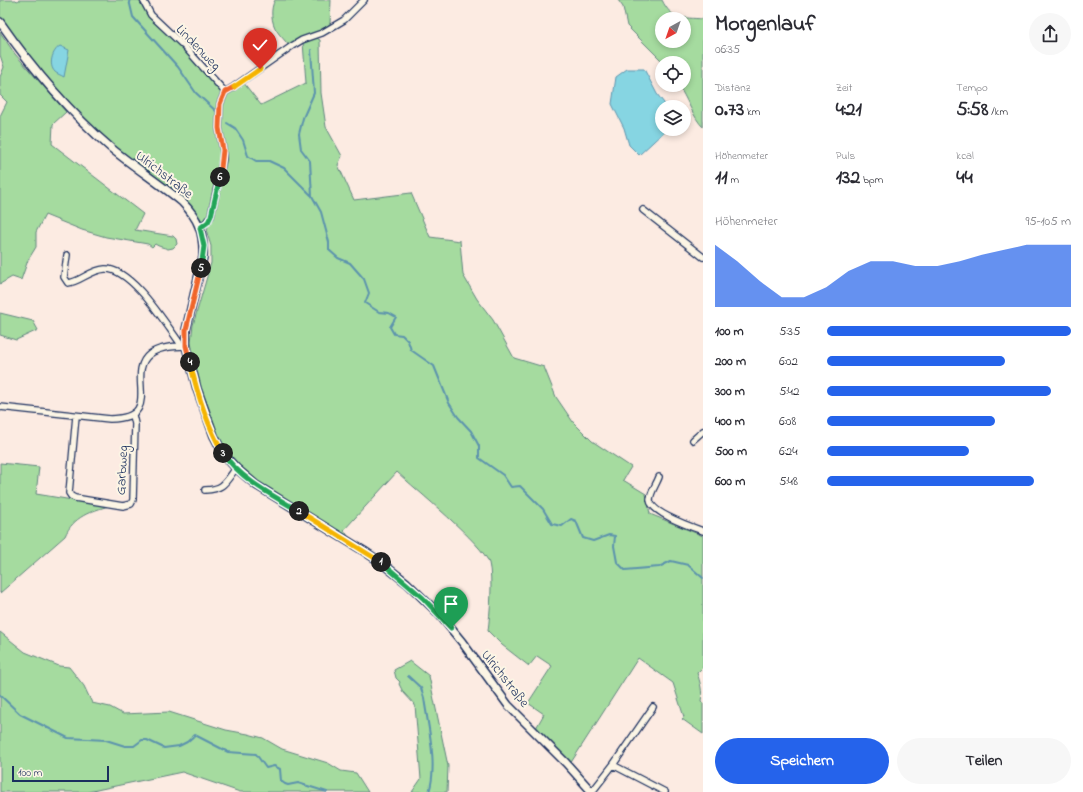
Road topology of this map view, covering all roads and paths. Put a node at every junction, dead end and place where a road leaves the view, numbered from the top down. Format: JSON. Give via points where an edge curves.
{"nodes":[{"id":1,"x":143,"y":0,"type":"edge"},
{"id":2,"x":364,"y":0,"type":"edge"},
{"id":3,"x":0,"y":22,"type":"edge"},
{"id":4,"x":225,"y":92,"type":"junction"},
{"id":5,"x":643,"y":210,"type":"dead end"},
{"id":6,"x":200,"y":228,"type":"junction"},
{"id":7,"x":67,"y":255,"type":"dead end"},
{"id":8,"x":703,"y":257,"type":"edge"},
{"id":9,"x":184,"y":346,"type":"junction"},
{"id":10,"x":0,"y":407,"type":"edge"},
{"id":11,"x":132,"y":415,"type":"junction"},
{"id":12,"x":76,"y":416,"type":"junction"},
{"id":13,"x":703,"y":431,"type":"edge"},
{"id":14,"x":693,"y":440,"type":"dead end"},
{"id":15,"x":236,"y":468,"type":"junction"},
{"id":16,"x":659,"y":477,"type":"dead end"},
{"id":17,"x":205,"y":490,"type":"dead end"},
{"id":18,"x":703,"y":531,"type":"edge"},
{"id":19,"x":652,"y":707,"type":"dead end"},
{"id":20,"x":613,"y":765,"type":"junction"},
{"id":21,"x":592,"y":792,"type":"edge"},
{"id":22,"x":666,"y":792,"type":"edge"}],
"edges":[{"from":1,"to":4,"type":"street","name":"Lindenweg","via":[[154,18],[185,47]]},
{"from":2,"to":4,"type":"street","via":[[344,20],[292,46]]},
{"from":3,"to":6,"type":"street","name":"Ulrichstraße","via":[[27,60],[75,114],[112,149],[182,202],[190,210]]},
{"from":4,"to":6,"type":"street","via":[[220,104],[219,128],[223,150],[221,173],[211,216]]},
{"from":5,"to":8,"type":"street"},
{"from":6,"to":9,"type":"street","name":"Ulrichstraße","via":[[204,246],[203,258]]},
{"from":7,"to":9,"type":"street","via":[[64,277],[68,283],[94,271],[113,270],[141,292]]},
{"from":9,"to":11,"type":"street","via":[[154,351],[145,358],[141,369],[140,404]]},
{"from":9,"to":15,"type":"street","name":"Ulrichstraße","via":[[214,436]]},
{"from":10,"to":12,"type":"street"},
{"from":11,"to":12,"type":"street","via":[[110,420]]},
{"from":11,"to":12,"type":"street","name":"Garbweg","via":[[135,424],[133,500],[123,506],[75,498],[69,493]]},
{"from":13,"to":14,"type":"street"},
{"from":15,"to":17,"type":"street","via":[[221,487]]},
{"from":15,"to":21,"type":"street","name":"Ulrichstraße","via":[[256,485],[374,558],[412,588],[451,628],[508,705]]},
{"from":16,"to":18,"type":"street","via":[[651,497],[653,506],[667,516]]},
{"from":19,"to":20,"type":"street"},
{"from":20,"to":21,"type":"street"},
{"from":20,"to":22,"type":"street"}]}
